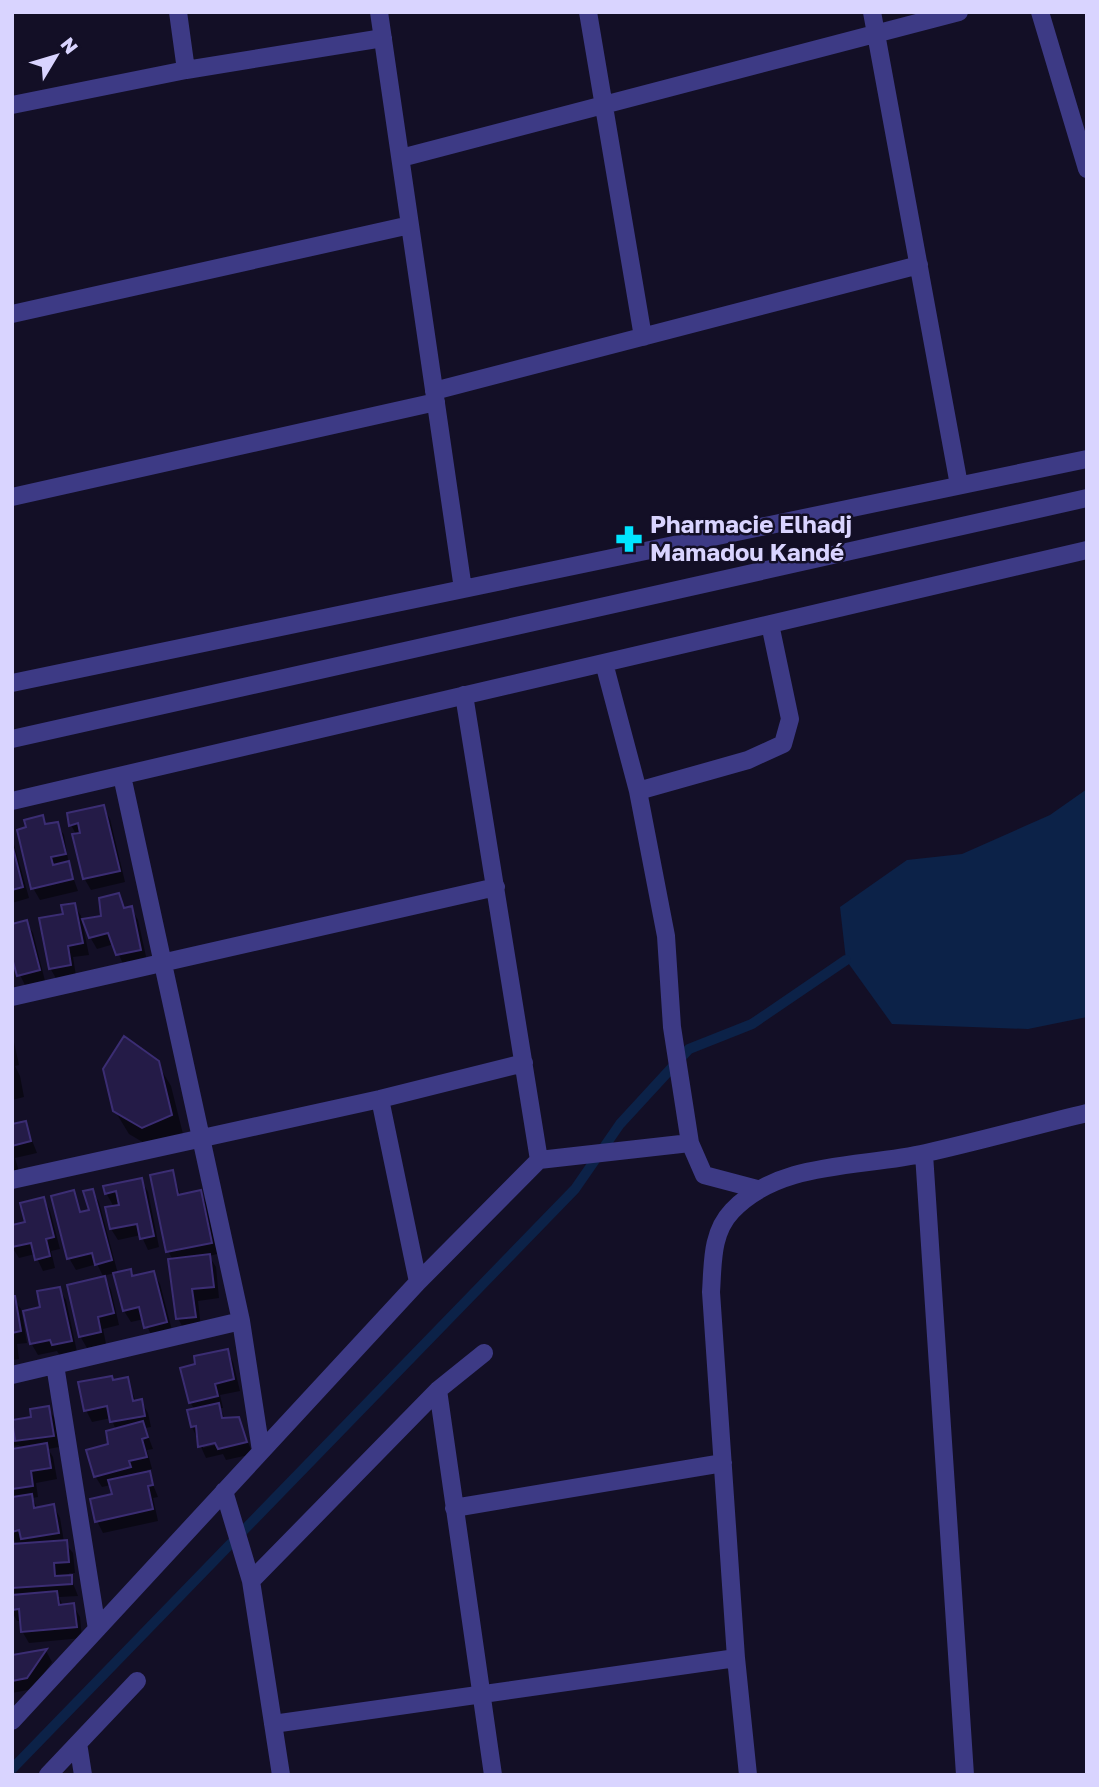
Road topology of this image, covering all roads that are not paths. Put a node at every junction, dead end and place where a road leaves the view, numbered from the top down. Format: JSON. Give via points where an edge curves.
{"nodes":[{"id":1,"x":178,"y":12,"type":"edge"},
{"id":2,"x":379,"y":12,"type":"edge"},
{"id":3,"x":588,"y":12,"type":"edge"},
{"id":4,"x":872,"y":12,"type":"edge"},
{"id":5,"x":958,"y":12,"type":"edge"},
{"id":6,"x":1040,"y":12,"type":"edge"},
{"id":7,"x":876,"y":34,"type":"junction"},
{"id":8,"x":383,"y":38,"type":"junction"},
{"id":9,"x":186,"y":70,"type":"junction"},
{"id":10,"x":12,"y":104,"type":"edge"},
{"id":11,"x":604,"y":107,"type":"junction"},
{"id":12,"x":401,"y":158,"type":"junction"},
{"id":13,"x":1087,"y":169,"type":"edge"},
{"id":14,"x":410,"y":225,"type":"junction"},
{"id":15,"x":919,"y":265,"type":"junction"},
{"id":16,"x":12,"y":314,"type":"edge"},
{"id":17,"x":643,"y":337,"type":"junction"},
{"id":18,"x":435,"y":396,"type":"junction"},
{"id":19,"x":1087,"y":458,"type":"edge"},
{"id":20,"x":959,"y":485,"type":"junction"},
{"id":21,"x":12,"y":497,"type":"edge"},
{"id":22,"x":1087,"y":498,"type":"edge"},
{"id":23,"x":1087,"y":550,"type":"edge"},
{"id":24,"x":463,"y":589,"type":"junction"},
{"id":25,"x":770,"y":624,"type":"junction"},
{"id":26,"x":604,"y":663,"type":"junction"},
{"id":27,"x":12,"y":683,"type":"edge"},
{"id":28,"x":464,"y":695,"type":"junction"},
{"id":29,"x":12,"y":739,"type":"edge"},
{"id":30,"x":122,"y":776,"type":"junction"},
{"id":31,"x":638,"y":791,"type":"junction"},
{"id":32,"x":12,"y":801,"type":"edge"},
{"id":33,"x":496,"y":887,"type":"junction"},
{"id":34,"x":163,"y":964,"type":"junction"},
{"id":35,"x":12,"y":997,"type":"edge"},
{"id":36,"x":523,"y":1063,"type":"junction"},
{"id":37,"x":380,"y":1099,"type":"junction"},
{"id":38,"x":1087,"y":1113,"type":"edge"},
{"id":39,"x":201,"y":1138,"type":"junction"},
{"id":40,"x":690,"y":1143,"type":"junction"},
{"id":41,"x":924,"y":1154,"type":"junction"},
{"id":42,"x":539,"y":1160,"type":"junction"},
{"id":43,"x":12,"y":1180,"type":"edge"},
{"id":44,"x":757,"y":1189,"type":"junction"},
{"id":45,"x":418,"y":1282,"type":"junction"},
{"id":46,"x":241,"y":1321,"type":"junction"},
{"id":47,"x":484,"y":1353,"type":"dead end"},
{"id":48,"x":55,"y":1364,"type":"junction"},
{"id":49,"x":12,"y":1375,"type":"edge"},
{"id":50,"x":438,"y":1390,"type":"junction"},
{"id":51,"x":261,"y":1451,"type":"junction"},
{"id":52,"x":723,"y":1463,"type":"junction"},
{"id":53,"x":225,"y":1491,"type":"junction"},
{"id":54,"x":454,"y":1508,"type":"junction"},
{"id":55,"x":251,"y":1581,"type":"junction"},
{"id":56,"x":97,"y":1629,"type":"junction"},
{"id":57,"x":736,"y":1658,"type":"junction"},
{"id":58,"x":137,"y":1681,"type":"dead end"},
{"id":59,"x":480,"y":1695,"type":"junction"},
{"id":60,"x":12,"y":1721,"type":"edge"},
{"id":61,"x":273,"y":1724,"type":"junction"},
{"id":62,"x":78,"y":1743,"type":"junction"},
{"id":63,"x":48,"y":1775,"type":"edge"},
{"id":64,"x":83,"y":1775,"type":"edge"},
{"id":65,"x":281,"y":1775,"type":"edge"},
{"id":66,"x":493,"y":1775,"type":"edge"},
{"id":67,"x":748,"y":1775,"type":"edge"},
{"id":68,"x":965,"y":1775,"type":"edge"}],
"edges":[{"from":1,"to":9,"type":"street"},
{"from":2,"to":8,"type":"street"},
{"from":3,"to":11,"type":"street"},
{"from":4,"to":7,"type":"street"},
{"from":5,"to":7,"type":"street"},
{"from":6,"to":13,"type":"street"},
{"from":7,"to":11,"type":"street"},
{"from":7,"to":15,"type":"street"},
{"from":8,"to":9,"type":"street"},
{"from":8,"to":12,"type":"street"},
{"from":9,"to":10,"type":"street"},
{"from":11,"to":12,"type":"street"},
{"from":11,"to":17,"type":"street"},
{"from":12,"to":14,"type":"street"},
{"from":14,"to":16,"type":"street"},
{"from":14,"to":18,"type":"street"},
{"from":15,"to":17,"type":"street"},
{"from":15,"to":20,"type":"street"},
{"from":17,"to":18,"type":"street"},
{"from":18,"to":21,"type":"street"},
{"from":18,"to":24,"type":"street"},
{"from":19,"to":20,"type":"street"},
{"from":20,"to":24,"type":"street"},
{"from":22,"to":29,"type":"street"},
{"from":23,"to":25,"type":"street"},
{"from":24,"to":27,"type":"street"},
{"from":25,"to":26,"type":"street"},
{"from":25,"to":31,"type":"street","via":[[790,719],[783,744],[748,760]]},
{"from":26,"to":28,"type":"street"},
{"from":26,"to":31,"type":"street"},
{"from":28,"to":30,"type":"street"},
{"from":28,"to":33,"type":"street"},
{"from":30,"to":32,"type":"street"},
{"from":30,"to":34,"type":"street"},
{"from":31,"to":40,"type":"street","via":[[667,936],[672,1027]]},
{"from":33,"to":34,"type":"street"},
{"from":33,"to":36,"type":"street"},
{"from":34,"to":35,"type":"street"},
{"from":34,"to":39,"type":"street"},
{"from":36,"to":37,"type":"street"},
{"from":36,"to":42,"type":"street"},
{"from":37,"to":39,"type":"street"},
{"from":37,"to":45,"type":"street"},
{"from":38,"to":41,"type":"street"},
{"from":39,"to":43,"type":"street"},
{"from":39,"to":46,"type":"street"},
{"from":40,"to":42,"type":"street"},
{"from":40,"to":44,"type":"street","via":[[705,1175]]},
{"from":41,"to":44,"type":"street","via":[[787,1177]]},
{"from":41,"to":68,"type":"street"},
{"from":42,"to":45,"type":"street"},
{"from":44,"to":52,"type":"street","via":[[730,1213],[716,1239],[711,1292]]},
{"from":45,"to":51,"type":"street"},
{"from":46,"to":48,"type":"street"},
{"from":46,"to":51,"type":"street"},
{"from":47,"to":50,"type":"street"},
{"from":48,"to":49,"type":"street"},
{"from":48,"to":56,"type":"street"},
{"from":50,"to":54,"type":"street"},
{"from":50,"to":55,"type":"street"},
{"from":51,"to":53,"type":"street"},
{"from":52,"to":54,"type":"street"},
{"from":52,"to":57,"type":"street"},
{"from":53,"to":55,"type":"street"},
{"from":53,"to":56,"type":"street"},
{"from":54,"to":59,"type":"street"},
{"from":55,"to":61,"type":"street"},
{"from":56,"to":60,"type":"street"},
{"from":57,"to":59,"type":"street"},
{"from":57,"to":67,"type":"street"},
{"from":58,"to":62,"type":"street"},
{"from":59,"to":61,"type":"street"},
{"from":59,"to":66,"type":"street"},
{"from":61,"to":65,"type":"street"},
{"from":62,"to":63,"type":"street"},
{"from":62,"to":64,"type":"street"}]}
